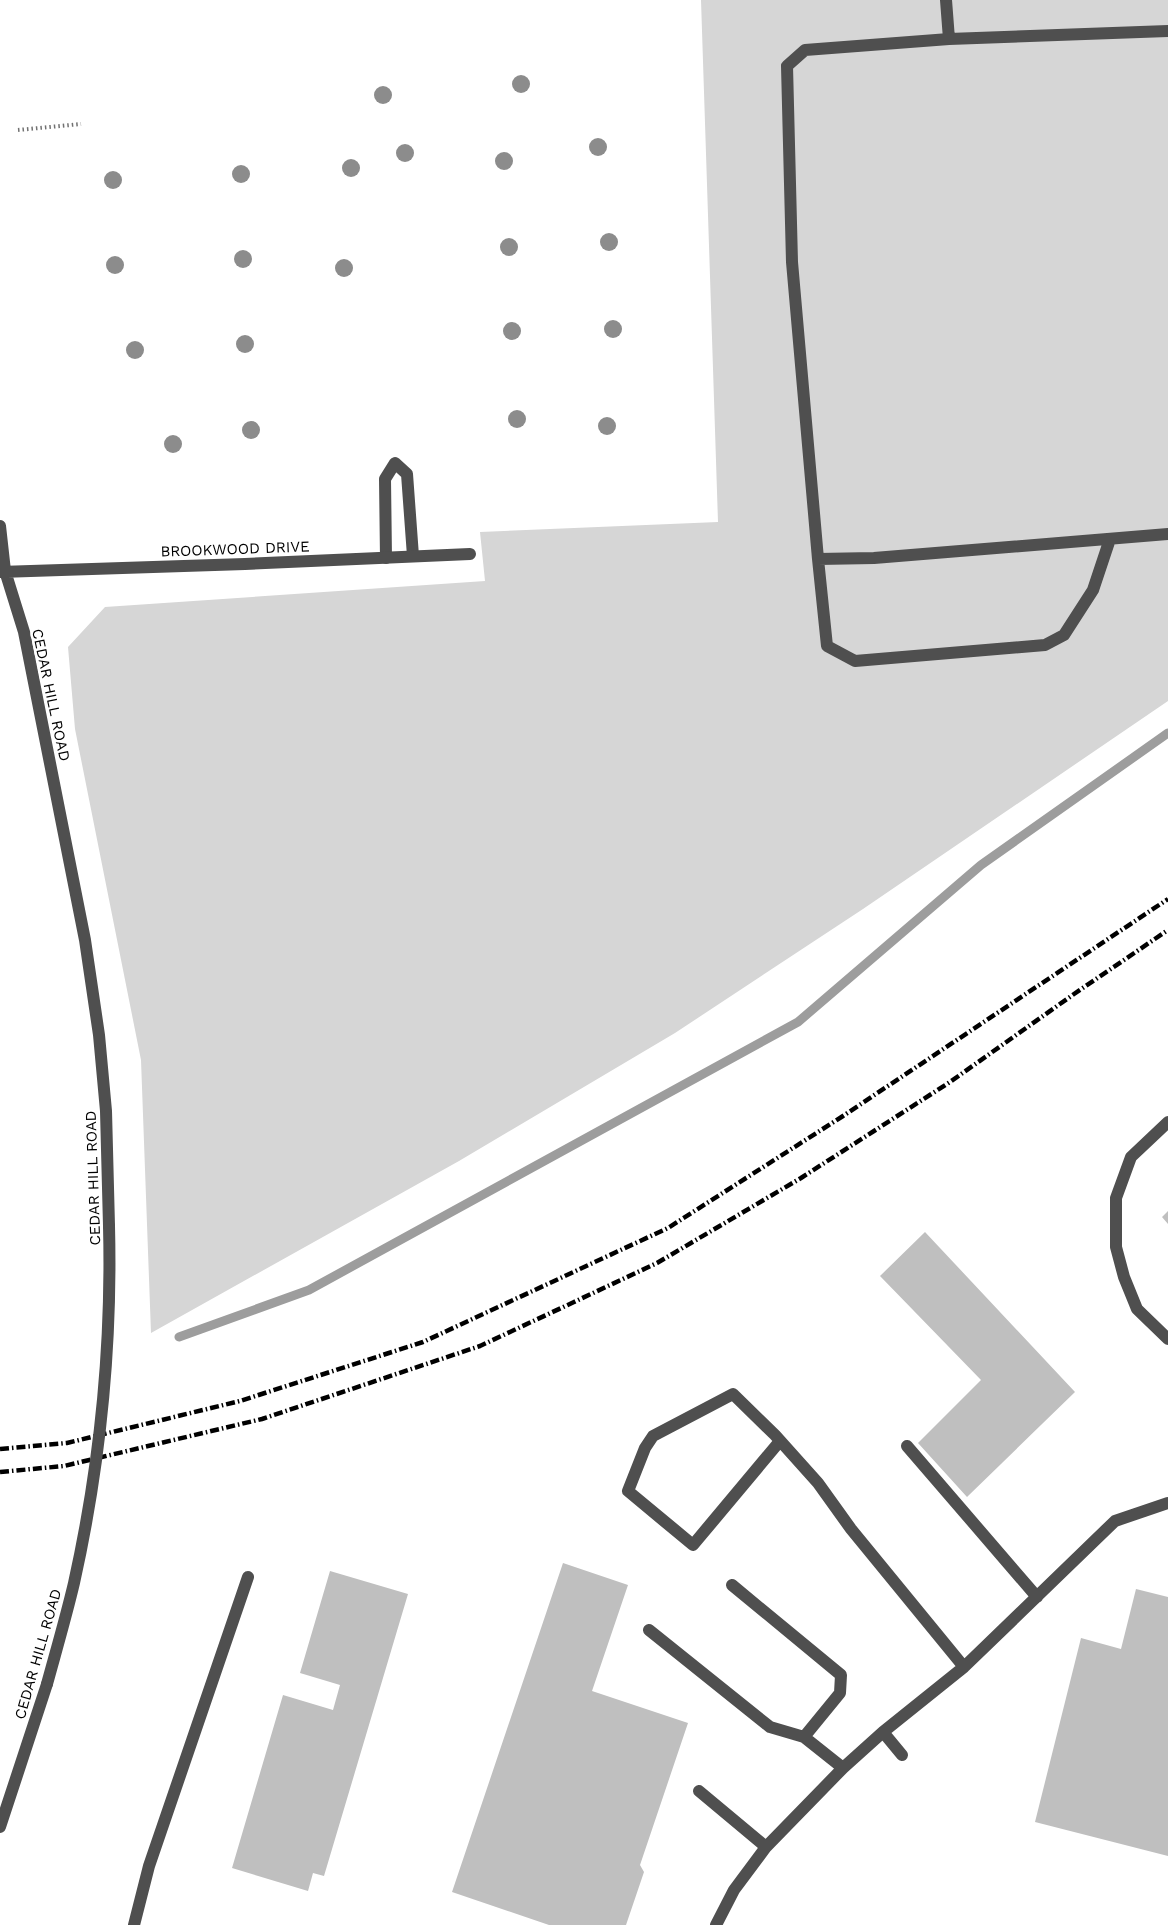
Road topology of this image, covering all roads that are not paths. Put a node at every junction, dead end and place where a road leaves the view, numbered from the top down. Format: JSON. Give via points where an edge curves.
{"nodes":[{"id":1,"x":946,"y":0,"type":"edge"},
{"id":2,"x":1168,"y":31,"type":"edge"},
{"id":3,"x":950,"y":39,"type":"junction"},
{"id":4,"x":0,"y":526,"type":"edge"},
{"id":5,"x":1168,"y":534,"type":"edge"},
{"id":6,"x":1110,"y":539,"type":"junction"},
{"id":7,"x":470,"y":554,"type":"dead end"},
{"id":8,"x":413,"y":556,"type":"junction"},
{"id":9,"x":386,"y":558,"type":"junction"},
{"id":10,"x":818,"y":559,"type":"junction"},
{"id":11,"x":3,"y":571,"type":"edge"},
{"id":12,"x":1168,"y":1122,"type":"edge"},
{"id":13,"x":1168,"y":1339,"type":"edge"},
{"id":14,"x":780,"y":1441,"type":"junction"},
{"id":15,"x":907,"y":1446,"type":"dead end"},
{"id":16,"x":1168,"y":1503,"type":"edge"},
{"id":17,"x":248,"y":1577,"type":"dead end"},
{"id":18,"x":732,"y":1585,"type":"dead end"},
{"id":19,"x":1036,"y":1597,"type":"junction"},
{"id":20,"x":649,"y":1630,"type":"dead end"},
{"id":21,"x":964,"y":1667,"type":"junction"},
{"id":22,"x":883,"y":1732,"type":"junction"},
{"id":23,"x":804,"y":1737,"type":"junction"},
{"id":24,"x":902,"y":1755,"type":"dead end"},
{"id":25,"x":843,"y":1768,"type":"junction"},
{"id":26,"x":699,"y":1791,"type":"dead end"},
{"id":27,"x":0,"y":1827,"type":"edge"},
{"id":28,"x":766,"y":1847,"type":"junction"},
{"id":29,"x":134,"y":1925,"type":"edge"},
{"id":30,"x":716,"y":1925,"type":"edge"}],
"edges":[{"from":1,"to":3,"type":"street"},
{"from":2,"to":3,"type":"street"},
{"from":3,"to":10,"type":"street","via":[[805,50],[787,66],[792,262]]},
{"from":4,"to":11,"type":"street","name":"CEDAR HILL ROAD"},
{"from":5,"to":6,"type":"street"},
{"from":6,"to":10,"type":"street"},
{"from":6,"to":10,"type":"street","via":[[1093,590],[1064,635],[1045,645],[855,661],[827,646]]},
{"from":7,"to":8,"type":"street","name":"BROOKWOOD DRIVE"},
{"from":8,"to":9,"type":"street","name":"BROOKWOOD DRIVE"},
{"from":8,"to":9,"type":"street","via":[[407,474],[395,463],[385,479]]},
{"from":9,"to":11,"type":"street","name":"BROOKWOOD DRIVE"},
{"from":11,"to":27,"type":"street","name":"CEDAR HILL ROAD","bridge":true,"via":[[24,632],[85,940],[106,1111],[110,1287],[97,1447],[74,1583],[47,1684]]},
{"from":12,"to":13,"type":"street","via":[[1131,1157],[1116,1198],[1116,1247],[1124,1277],[1137,1309]]},
{"from":14,"to":14,"type":"street","via":[[733,1394],[653,1436],[628,1491],[693,1545]]},
{"from":14,"to":21,"type":"street"},
{"from":15,"to":19,"type":"street"},
{"from":16,"to":19,"type":"street","via":[[1115,1521]]},
{"from":17,"to":29,"type":"street","via":[[149,1866]]},
{"from":18,"to":23,"type":"street","via":[[842,1675],[840,1693]]},
{"from":19,"to":21,"type":"street"},
{"from":20,"to":23,"type":"street","via":[[770,1727]]},
{"from":21,"to":22,"type":"street"},
{"from":22,"to":24,"type":"street"},
{"from":22,"to":25,"type":"street"},
{"from":23,"to":25,"type":"street"},
{"from":25,"to":28,"type":"street"},
{"from":26,"to":28,"type":"street"},
{"from":28,"to":30,"type":"street","via":[[734,1890]]}]}
